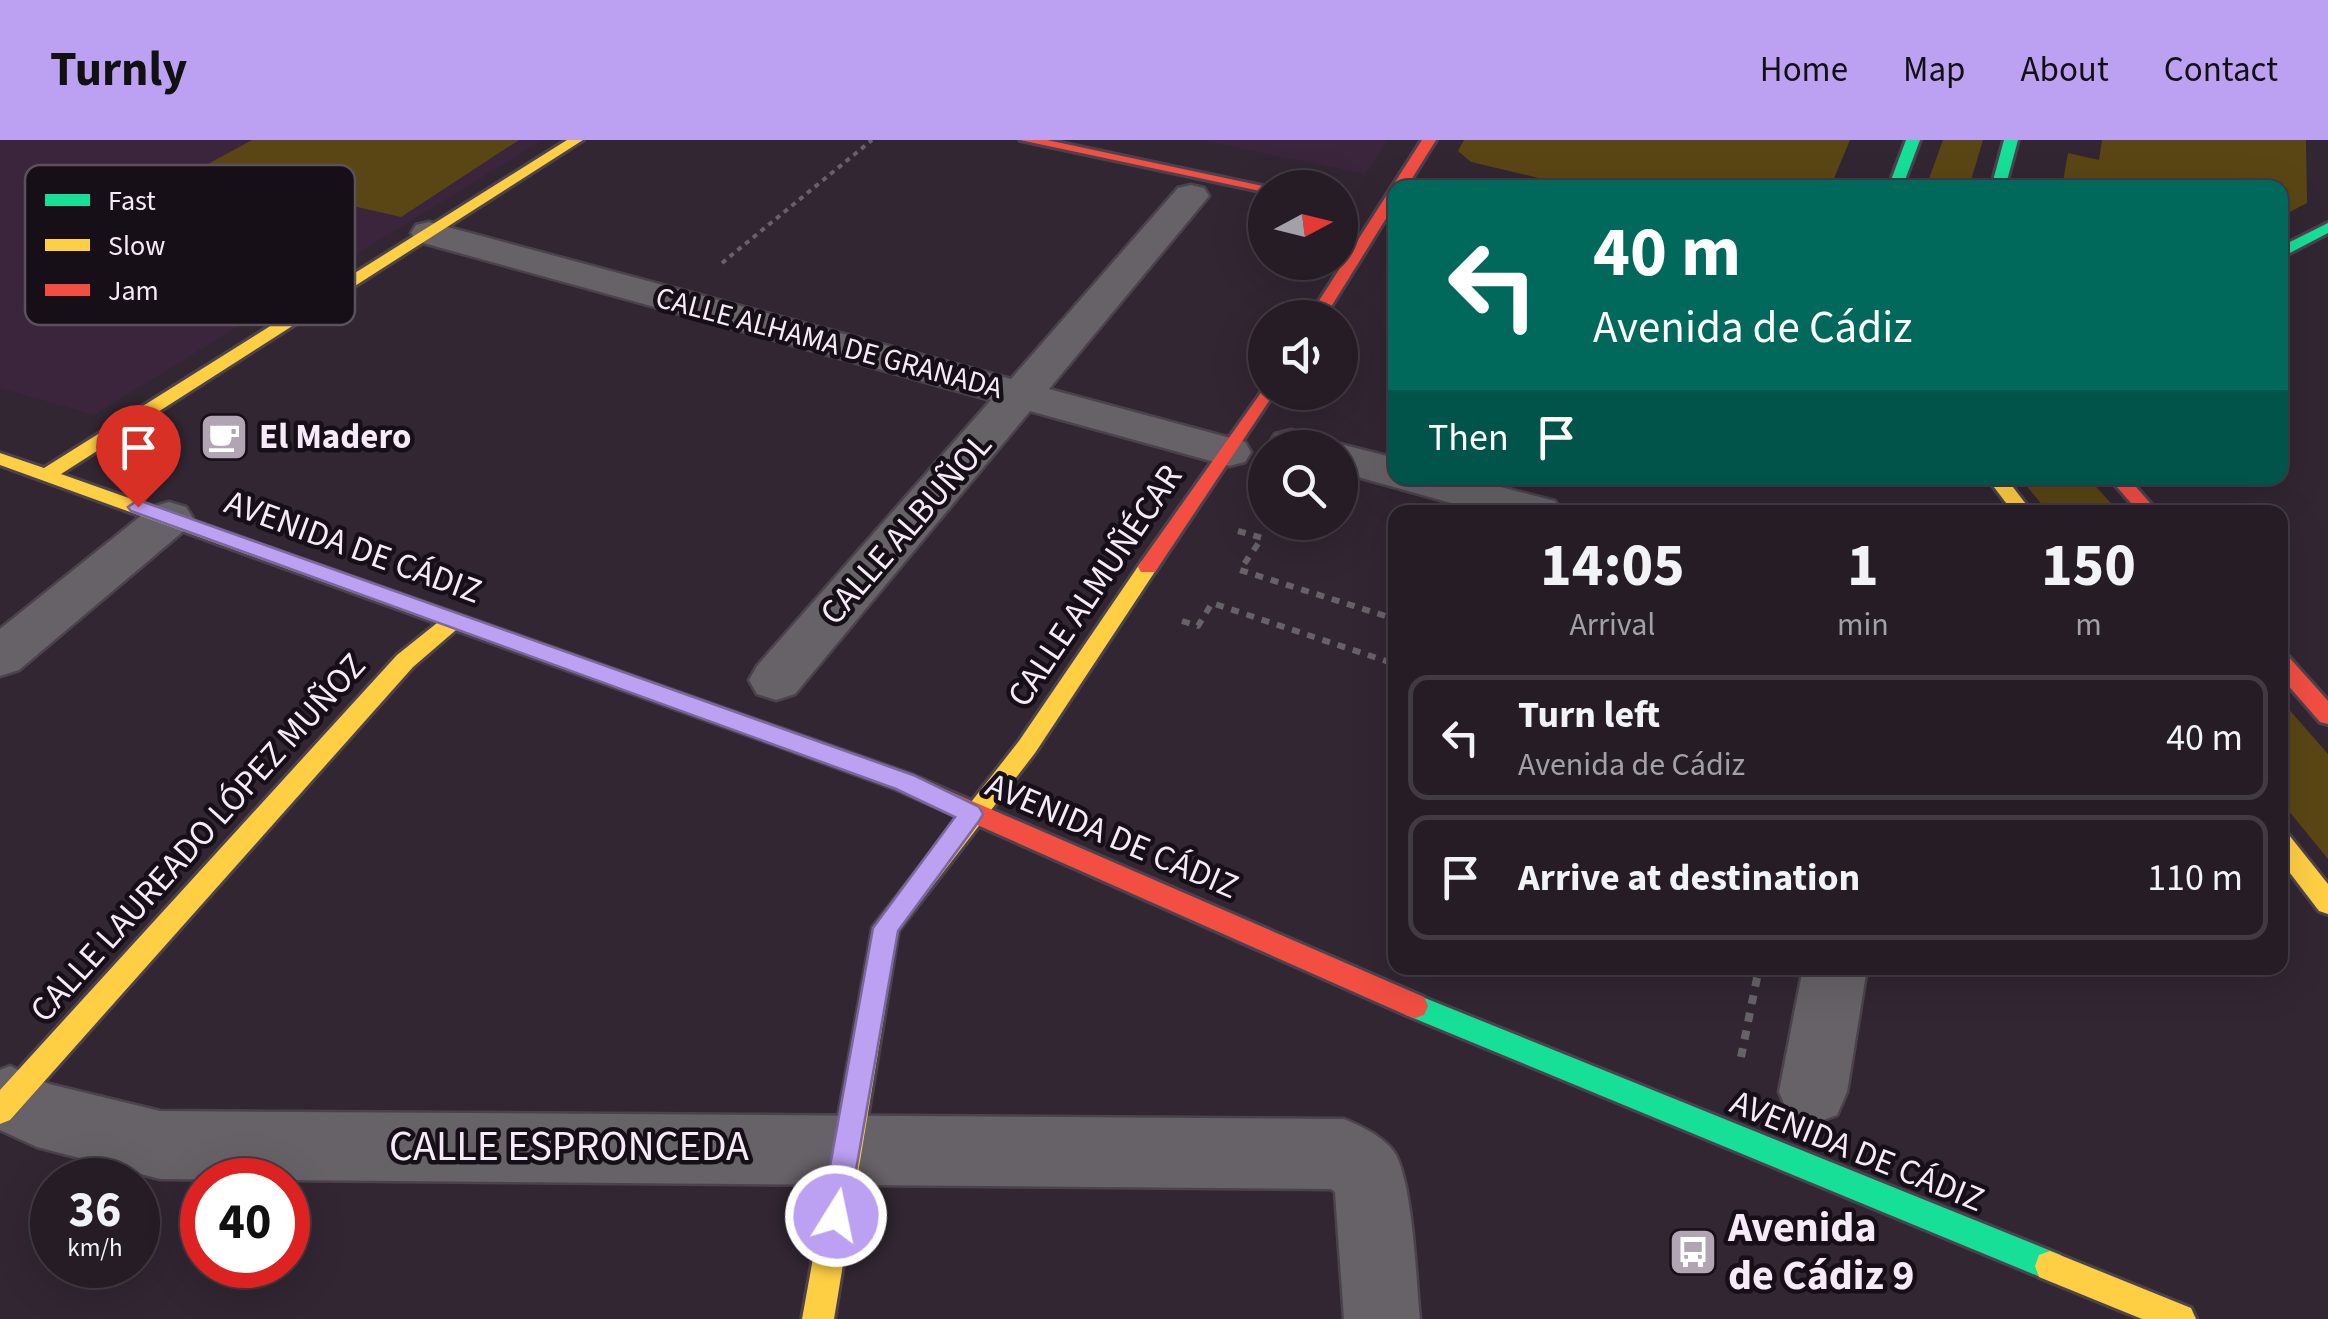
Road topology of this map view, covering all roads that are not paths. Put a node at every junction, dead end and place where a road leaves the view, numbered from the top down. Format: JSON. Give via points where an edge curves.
{"nodes":[{"id":1,"x":576,"y":140,"type":"edge"},
{"id":2,"x":1028,"y":140,"type":"edge"},
{"id":3,"x":1429,"y":140,"type":"edge"},
{"id":4,"x":1913,"y":140,"type":"edge"},
{"id":5,"x":2011,"y":140,"type":"edge"},
{"id":6,"x":1405,"y":180,"type":"edge"},
{"id":7,"x":1897,"y":180,"type":"edge"},
{"id":8,"x":2000,"y":180,"type":"edge"},
{"id":9,"x":1248,"y":185,"type":"edge"},
{"id":10,"x":1191,"y":196,"type":"dead end"},
{"id":11,"x":1388,"y":200,"type":"edge"},
{"id":12,"x":1358,"y":205,"type":"edge"},
{"id":13,"x":1388,"y":207,"type":"edge"},
{"id":14,"x":2328,"y":226,"type":"edge"},
{"id":15,"x":429,"y":233,"type":"junction"},
{"id":16,"x":2288,"y":248,"type":"edge"},
{"id":17,"x":355,"y":280,"type":"edge"},
{"id":18,"x":1328,"y":300,"type":"edge"},
{"id":19,"x":284,"y":325,"type":"edge"},
{"id":20,"x":1020,"y":395,"type":"junction"},
{"id":21,"x":1256,"y":410,"type":"edge"},
{"id":22,"x":1229,"y":452,"type":"junction"},
{"id":23,"x":0,"y":459,"type":"edge"},
{"id":24,"x":1358,"y":463,"type":"edge"},
{"id":25,"x":1388,"y":471,"type":"edge"},
{"id":26,"x":47,"y":475,"type":"junction"},
{"id":27,"x":1437,"y":485,"type":"edge"},
{"id":28,"x":2002,"y":485,"type":"edge"},
{"id":29,"x":2124,"y":485,"type":"edge"},
{"id":30,"x":1512,"y":505,"type":"edge"},
{"id":31,"x":2017,"y":505,"type":"edge"},
{"id":32,"x":2143,"y":505,"type":"edge"},
{"id":33,"x":169,"y":518,"type":"junction"},
{"id":34,"x":454,"y":620,"type":"junction"},
{"id":35,"x":0,"y":657,"type":"edge"},
{"id":36,"x":2288,"y":671,"type":"edge"},
{"id":37,"x":776,"y":680,"type":"dead end"},
{"id":38,"x":2328,"y":716,"type":"edge"},
{"id":39,"x":971,"y":814,"type":"junction"},
{"id":40,"x":2288,"y":852,"type":"edge"},
{"id":41,"x":2328,"y":903,"type":"edge"},
{"id":42,"x":1834,"y":975,"type":"edge"},
{"id":43,"x":1813,"y":1092,"type":"dead end"},
{"id":44,"x":5,"y":1104,"type":"edge"},
{"id":45,"x":848,"y":1147,"type":"junction"},
{"id":46,"x":2157,"y":1314,"type":"edge"},
{"id":47,"x":818,"y":1319,"type":"edge"},
{"id":48,"x":1382,"y":1319,"type":"edge"}],
"edges":[{"from":1,"to":15,"type":"street"},
{"from":2,"to":9,"type":"street"},
{"from":3,"to":6,"type":"street"},
{"from":4,"to":7,"type":"street"},
{"from":5,"to":8,"type":"street"},
{"from":10,"to":20,"type":"street","name":"CALLE ALBUÑOL"},
{"from":11,"to":12,"type":"street"},
{"from":13,"to":18,"type":"street"},
{"from":14,"to":16,"type":"street"},
{"from":15,"to":17,"type":"street"},
{"from":15,"to":20,"type":"street","name":"CALLE ALHAMA DE GRANADA"},
{"from":19,"to":26,"type":"street"},
{"from":20,"to":22,"type":"street","name":"CALLE ALHAMA DE GRANADA"},
{"from":20,"to":37,"type":"street","name":"CALLE ALBUÑOL"},
{"from":21,"to":22,"type":"street","name":"CALLE ALMUÑÉCAR"},
{"from":22,"to":39,"type":"street","name":"CALLE ALMUÑÉCAR","via":[[1027,746]]},
{"from":23,"to":26,"type":"street","name":"AVENIDA DE CÁDIZ"},
{"from":24,"to":25,"type":"street"},
{"from":26,"to":33,"type":"street","name":"AVENIDA DE CÁDIZ"},
{"from":27,"to":30,"type":"street"},
{"from":28,"to":31,"type":"street"},
{"from":29,"to":32,"type":"street"},
{"from":33,"to":34,"type":"street","name":"AVENIDA DE CÁDIZ"},
{"from":33,"to":35,"type":"street"},
{"from":34,"to":39,"type":"street","name":"AVENIDA DE CÁDIZ","via":[[904,782]]},
{"from":34,"to":44,"type":"street","name":"CALLE LAUREADO LÓPEZ MUÑOZ","via":[[405,661]]},
{"from":36,"to":38,"type":"street"},
{"from":39,"to":45,"type":"street","name":"CALLE ALMUÑÉCAR","via":[[886,928]]},
{"from":39,"to":46,"type":"street","name":"AVENIDA DE CÁDIZ"},
{"from":40,"to":41,"type":"street"},
{"from":42,"to":43,"type":"street"},
{"from":44,"to":45,"type":"street","name":"CALLE ESPRONCEDA","via":[[160,1146]]},
{"from":45,"to":47,"type":"street","name":"CALLE ALMUÑÉCAR"},
{"from":45,"to":48,"type":"street","name":"CALLE ESPRONCEDA","via":[[1344,1154],[1369,1175]]}]}
